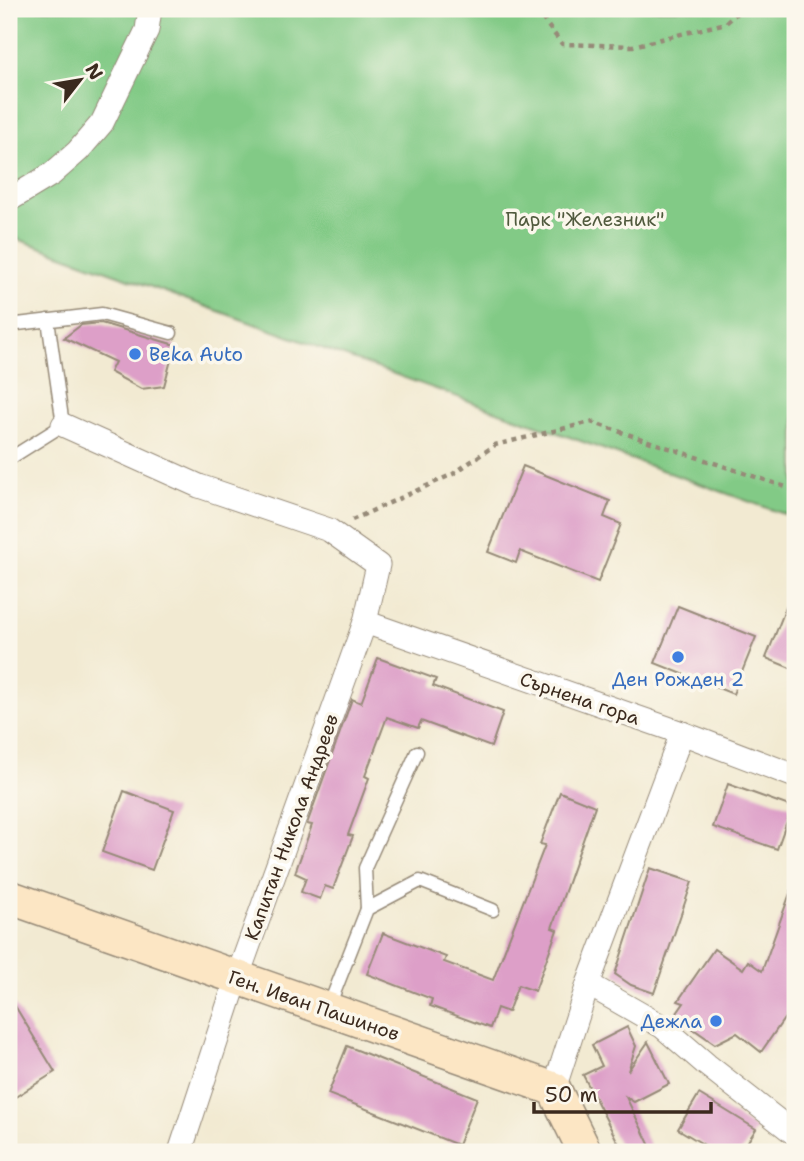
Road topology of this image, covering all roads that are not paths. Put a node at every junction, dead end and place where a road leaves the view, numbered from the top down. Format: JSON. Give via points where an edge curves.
{"nodes":[{"id":1,"x":150,"y":9,"type":"edge"},
{"id":2,"x":9,"y":200,"type":"edge"},
{"id":3,"x":48,"y":320,"type":"junction"},
{"id":4,"x":9,"y":326,"type":"edge"},
{"id":5,"x":171,"y":333,"type":"dead end"},
{"id":6,"x":63,"y":425,"type":"junction"},
{"id":7,"x":9,"y":459,"type":"edge"},
{"id":8,"x":365,"y":622,"type":"junction"},
{"id":9,"x":682,"y":733,"type":"junction"},
{"id":10,"x":417,"y":752,"type":"dead end"},
{"id":11,"x":795,"y":776,"type":"edge"},
{"id":12,"x":9,"y":897,"type":"edge"},
{"id":13,"x":367,"y":909,"type":"junction"},
{"id":14,"x":493,"y":910,"type":"dead end"},
{"id":15,"x":237,"y":978,"type":"junction"},
{"id":16,"x":588,"y":984,"type":"junction"},
{"id":17,"x":327,"y":1010,"type":"junction"},
{"id":18,"x":554,"y":1089,"type":"junction"},
{"id":19,"x":795,"y":1134,"type":"edge"},
{"id":20,"x":180,"y":1152,"type":"edge"},
{"id":21,"x":585,"y":1152,"type":"edge"}],
"edges":[{"from":1,"to":2,"type":"street","via":[[147,30],[102,123],[52,174]]},
{"from":3,"to":4,"type":"lane"},
{"from":3,"to":5,"type":"lane","via":[[102,314]]},
{"from":3,"to":6,"type":"lane"},
{"from":6,"to":7,"type":"lane"},
{"from":6,"to":8,"type":"street","name":"Капитан Никола Андреев","via":[[200,486],[328,530],[378,565]]},
{"from":8,"to":9,"type":"street","name":"Сърнена гора"},
{"from":8,"to":15,"type":"street","name":"Капитан Никола Андреев"},
{"from":9,"to":11,"type":"street","name":"Сърнена гора"},
{"from":9,"to":16,"type":"street"},
{"from":10,"to":13,"type":"lane","via":[[365,869]]},
{"from":12,"to":15,"type":"street","name":"Ген. Иван Пашинов"},
{"from":13,"to":14,"type":"lane","via":[[420,881]]},
{"from":13,"to":17,"type":"lane"},
{"from":15,"to":17,"type":"street","name":"Ген. Иван Пашинов"},
{"from":15,"to":20,"type":"street","name":"Капитан Никола Андреев"},
{"from":16,"to":18,"type":"street"},
{"from":16,"to":19,"type":"street","via":[[663,1027]]},
{"from":17,"to":18,"type":"street","name":"Ген. Иван Пашинов"},
{"from":18,"to":21,"type":"street"}]}
